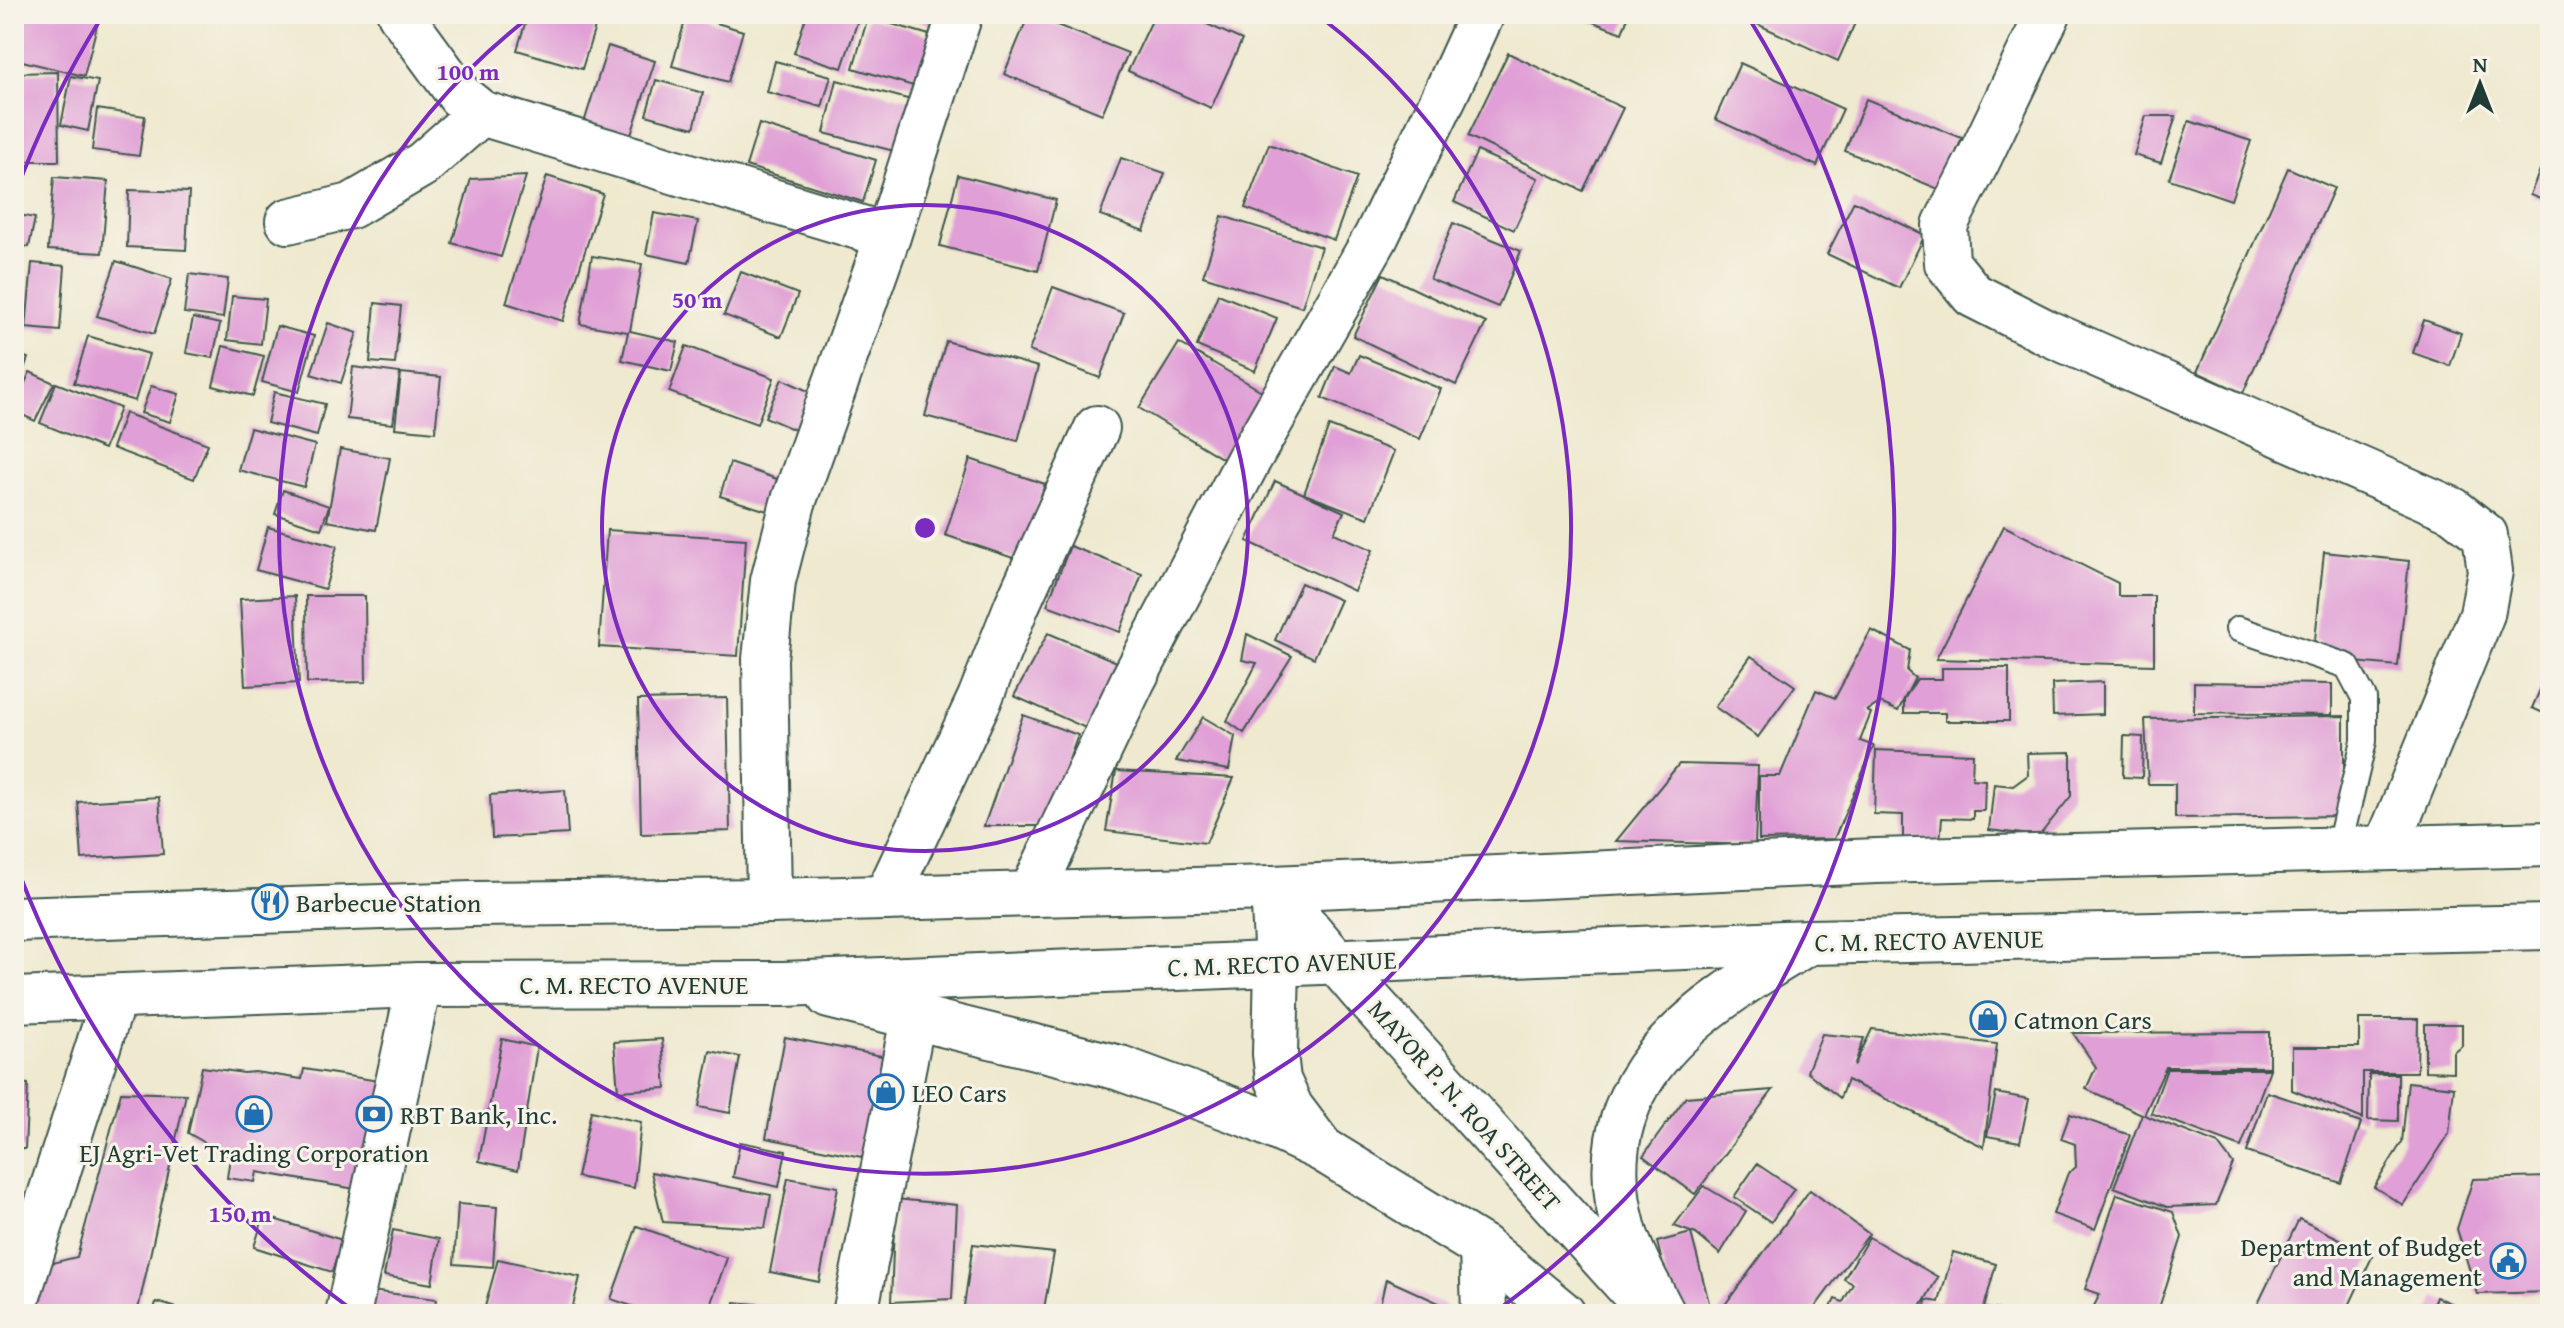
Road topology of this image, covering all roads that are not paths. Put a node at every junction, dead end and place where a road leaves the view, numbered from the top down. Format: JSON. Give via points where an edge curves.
{"nodes":[{"id":1,"x":400,"y":14,"type":"edge"},
{"id":2,"x":960,"y":14,"type":"edge"},
{"id":3,"x":1482,"y":14,"type":"edge"},
{"id":4,"x":2048,"y":14,"type":"edge"},
{"id":5,"x":481,"y":113,"type":"junction"},
{"id":6,"x":288,"y":221,"type":"dead end"},
{"id":7,"x":888,"y":236,"type":"junction"},
{"id":8,"x":1097,"y":428,"type":"dead end"},
{"id":9,"x":2238,"y":629,"type":"dead end"},
{"id":10,"x":2550,"y":844,"type":"edge"},
{"id":11,"x":2386,"y":848,"type":"junction"},
{"id":12,"x":2338,"y":850,"type":"junction"},
{"id":13,"x":1273,"y":888,"type":"junction"},
{"id":14,"x":1031,"y":894,"type":"junction"},
{"id":15,"x":886,"y":898,"type":"junction"},
{"id":16,"x":769,"y":901,"type":"junction"},
{"id":17,"x":14,"y":919,"type":"edge"},
{"id":18,"x":2550,"y":927,"type":"edge"},
{"id":19,"x":1809,"y":942,"type":"junction"},
{"id":20,"x":1337,"y":960,"type":"junction"},
{"id":21,"x":1277,"y":963,"type":"junction"},
{"id":22,"x":784,"y":984,"type":"junction"},
{"id":23,"x":419,"y":985,"type":"junction"},
{"id":24,"x":114,"y":997,"type":"junction"},
{"id":25,"x":14,"y":1000,"type":"edge"},
{"id":26,"x":913,"y":1018,"type":"junction"},
{"id":27,"x":1322,"y":1149,"type":"junction"},
{"id":28,"x":1482,"y":1247,"type":"junction"},
{"id":29,"x":14,"y":1308,"type":"edge"},
{"id":30,"x":348,"y":1314,"type":"edge"},
{"id":31,"x":855,"y":1314,"type":"edge"},
{"id":32,"x":1484,"y":1314,"type":"edge"},
{"id":33,"x":1563,"y":1314,"type":"edge"},
{"id":34,"x":1653,"y":1314,"type":"edge"},
{"id":35,"x":1663,"y":1314,"type":"edge"}],
"edges":[{"from":1,"to":5,"type":"main road","via":[[460,96]]},
{"from":2,"to":7,"type":"main road"},
{"from":3,"to":14,"type":"main road","via":[[1376,237],[1249,459],[1140,666]]},
{"from":4,"to":11,"type":"main road","via":[[1945,225],[1947,263],[1973,295],[2048,333],[2453,510],[2485,535],[2490,571],[2482,614]]},
{"from":5,"to":6,"type":"main road","via":[[423,164],[351,206]]},
{"from":5,"to":7,"type":"main road"},
{"from":7,"to":16,"type":"main road","via":[[793,503],[773,581],[765,659]]},
{"from":8,"to":15,"type":"main road"},
{"from":9,"to":12,"type":"lane","via":[[2347,666],[2364,698],[2364,741]]},
{"from":10,"to":11,"type":"main road"},
{"from":11,"to":12,"type":"main road"},
{"from":12,"to":13,"type":"main road","via":[[1876,861]]},
{"from":13,"to":14,"type":"main road"},
{"from":13,"to":20,"type":"main road","name":"MAYOR P. N. ROA STREET"},
{"from":13,"to":21,"type":"main road"},
{"from":14,"to":15,"type":"main road"},
{"from":15,"to":16,"type":"main road"},
{"from":16,"to":17,"type":"main road","via":[[472,904]]},
{"from":18,"to":19,"type":"main road","name":"C. M. RECTO AVENUE"},
{"from":19,"to":20,"type":"main road","name":"C. M. RECTO AVENUE"},
{"from":19,"to":35,"type":"main road","via":[[1740,983],[1677,1034],[1642,1079],[1625,1112],[1616,1159],[1618,1201],[1627,1240]]},
{"from":20,"to":21,"type":"main road","name":"C. M. RECTO AVENUE"},
{"from":20,"to":34,"type":"main road","name":"MAYOR P. N. ROA STREET"},
{"from":21,"to":22,"type":"main road","name":"C. M. RECTO AVENUE"},
{"from":21,"to":27,"type":"main road","via":[[1278,1080],[1291,1108]]},
{"from":22,"to":23,"type":"main road","name":"C. M. RECTO AVENUE"},
{"from":22,"to":26,"type":"main road"},
{"from":23,"to":24,"type":"main road","name":"C. M. RECTO AVENUE"},
{"from":23,"to":30,"type":"main road"},
{"from":24,"to":25,"type":"main road","name":"C. M. RECTO AVENUE"},
{"from":24,"to":29,"type":"main road"},
{"from":26,"to":27,"type":"main road","via":[[1120,1068],[1253,1117]]},
{"from":26,"to":31,"type":"main road"},
{"from":27,"to":28,"type":"main road"},
{"from":28,"to":32,"type":"main road"},
{"from":28,"to":33,"type":"main road"}]}
